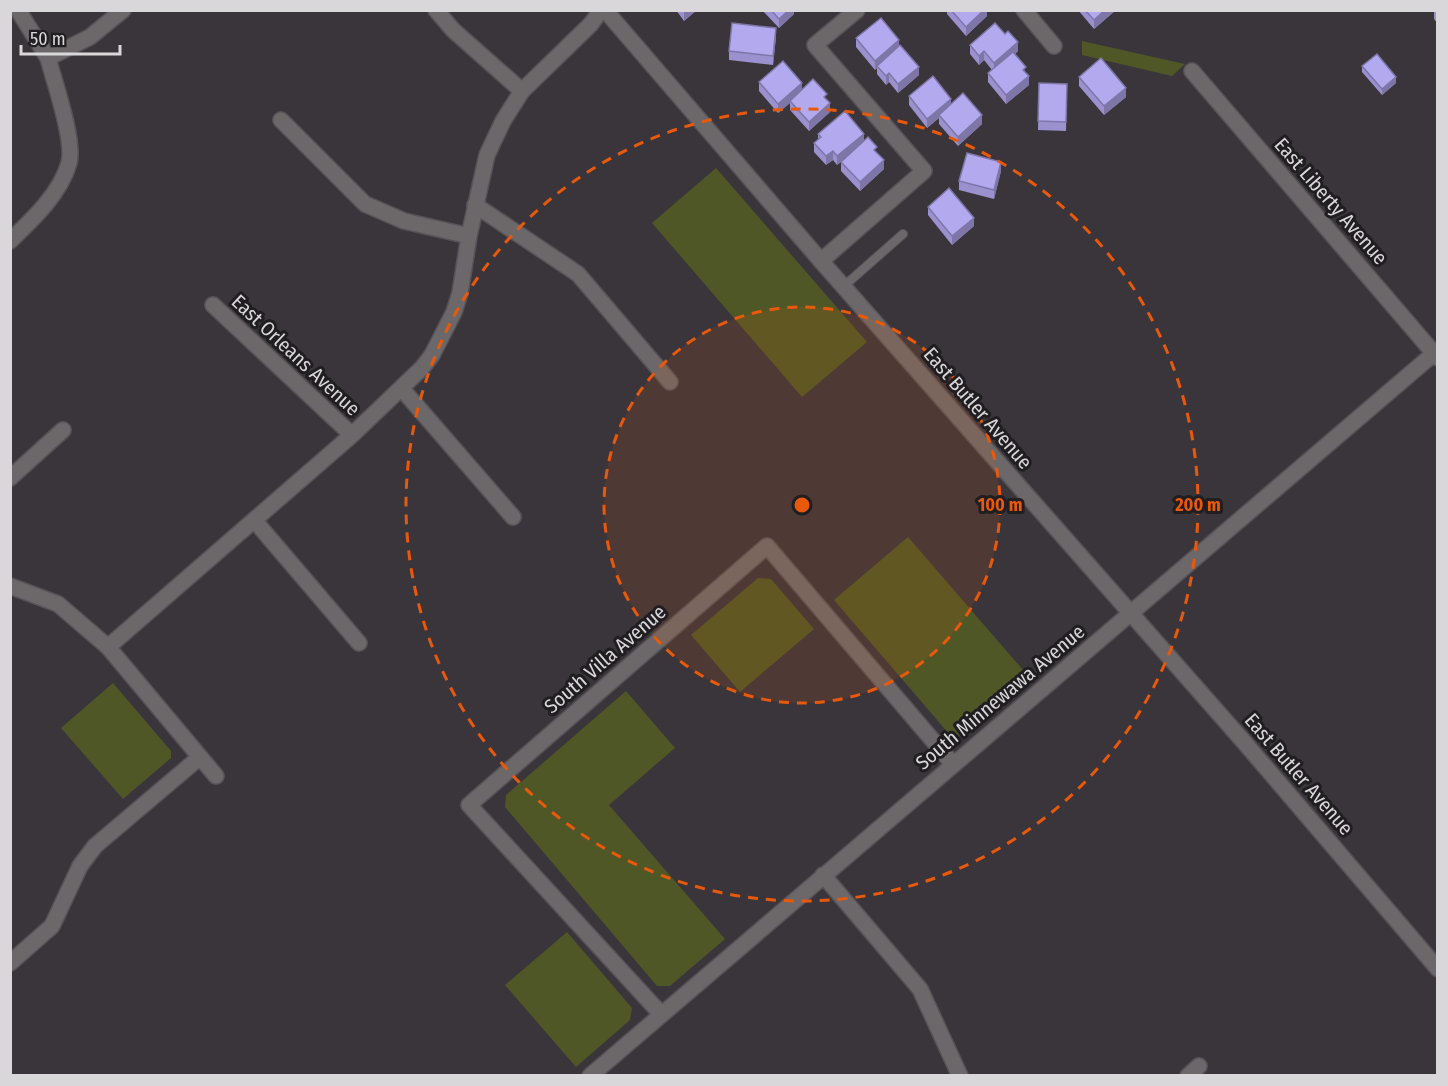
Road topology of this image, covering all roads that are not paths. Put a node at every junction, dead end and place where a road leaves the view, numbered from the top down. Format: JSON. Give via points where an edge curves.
{"nodes":[{"id":1,"x":18,"y":10,"type":"edge"},
{"id":2,"x":123,"y":10,"type":"edge"},
{"id":3,"x":436,"y":10,"type":"edge"},
{"id":4,"x":603,"y":10,"type":"edge"},
{"id":5,"x":857,"y":10,"type":"edge"},
{"id":6,"x":1024,"y":10,"type":"edge"},
{"id":7,"x":1054,"y":46,"type":"dead end"},
{"id":8,"x":48,"y":58,"type":"junction"},
{"id":9,"x":1192,"y":71,"type":"dead end"},
{"id":10,"x":522,"y":91,"type":"junction"},
{"id":11,"x":281,"y":120,"type":"dead end"},
{"id":12,"x":475,"y":205,"type":"junction"},
{"id":13,"x":903,"y":234,"type":"dead end"},
{"id":14,"x":469,"y":236,"type":"junction"},
{"id":15,"x":10,"y":241,"type":"edge"},
{"id":16,"x":821,"y":261,"type":"junction"},
{"id":17,"x":844,"y":286,"type":"junction"},
{"id":18,"x":213,"y":305,"type":"dead end"},
{"id":19,"x":1436,"y":354,"type":"edge"},
{"id":20,"x":670,"y":382,"type":"dead end"},
{"id":21,"x":402,"y":389,"type":"junction"},
{"id":22,"x":63,"y":430,"type":"dead end"},
{"id":23,"x":352,"y":435,"type":"junction"},
{"id":24,"x":10,"y":478,"type":"edge"},
{"id":25,"x":513,"y":517,"type":"dead end"},
{"id":26,"x":255,"y":521,"type":"junction"},
{"id":27,"x":10,"y":586,"type":"edge"},
{"id":28,"x":1131,"y":614,"type":"junction"},
{"id":29,"x":359,"y":643,"type":"dead end"},
{"id":30,"x":108,"y":647,"type":"junction"},
{"id":31,"x":200,"y":757,"type":"junction"},
{"id":32,"x":953,"y":764,"type":"junction"},
{"id":33,"x":216,"y":776,"type":"dead end"},
{"id":34,"x":823,"y":875,"type":"junction"},
{"id":35,"x":10,"y":963,"type":"edge"},
{"id":36,"x":1437,"y":969,"type":"edge"},
{"id":37,"x":661,"y":1014,"type":"junction"},
{"id":38,"x":590,"y":1076,"type":"edge"},
{"id":39,"x":960,"y":1076,"type":"edge"}],
"edges":[{"from":1,"to":8,"type":"street"},
{"from":2,"to":8,"type":"street","via":[[90,37]]},
{"from":3,"to":10,"type":"street"},
{"from":4,"to":10,"type":"street"},
{"from":4,"to":16,"type":"street","name":"East Butler Avenue"},
{"from":5,"to":16,"type":"street","via":[[815,45],[924,171]]},
{"from":6,"to":7,"type":"street"},
{"from":8,"to":15,"type":"street","via":[[68,129],[70,161],[54,195]]},
{"from":9,"to":19,"type":"street","name":"East Liberty Avenue"},
{"from":10,"to":12,"type":"street","via":[[487,155]]},
{"from":11,"to":14,"type":"street","via":[[365,204],[404,221]]},
{"from":12,"to":14,"type":"street"},
{"from":12,"to":20,"type":"street","via":[[578,274]]},
{"from":13,"to":17,"type":"lane"},
{"from":14,"to":21,"type":"street","via":[[454,312],[432,356]]},
{"from":16,"to":17,"type":"street","name":"East Butler Avenue"},
{"from":17,"to":28,"type":"street","name":"East Butler Avenue"},
{"from":18,"to":23,"type":"street","name":"East Orleans Avenue"},
{"from":19,"to":28,"type":"street","name":"South Minnewawa Avenue"},
{"from":21,"to":23,"type":"street"},
{"from":21,"to":25,"type":"street"},
{"from":22,"to":24,"type":"street"},
{"from":23,"to":26,"type":"street"},
{"from":26,"to":29,"type":"street"},
{"from":26,"to":30,"type":"street"},
{"from":27,"to":30,"type":"street","via":[[58,604]]},
{"from":28,"to":32,"type":"street","name":"South Minnewawa Avenue"},
{"from":28,"to":36,"type":"street","name":"East Butler Avenue"},
{"from":30,"to":31,"type":"street"},
{"from":31,"to":33,"type":"street"},
{"from":31,"to":35,"type":"street","via":[[95,846],[80,866],[52,926]]},
{"from":32,"to":34,"type":"street","name":"South Minnewawa Avenue"},
{"from":32,"to":37,"type":"street","name":"South Villa Avenue","via":[[767,546],[469,805]]},
{"from":34,"to":37,"type":"street","name":"South Minnewawa Avenue"},
{"from":34,"to":39,"type":"street","via":[[920,989]]},
{"from":37,"to":38,"type":"street","name":"South Minnewawa Avenue"}]}
